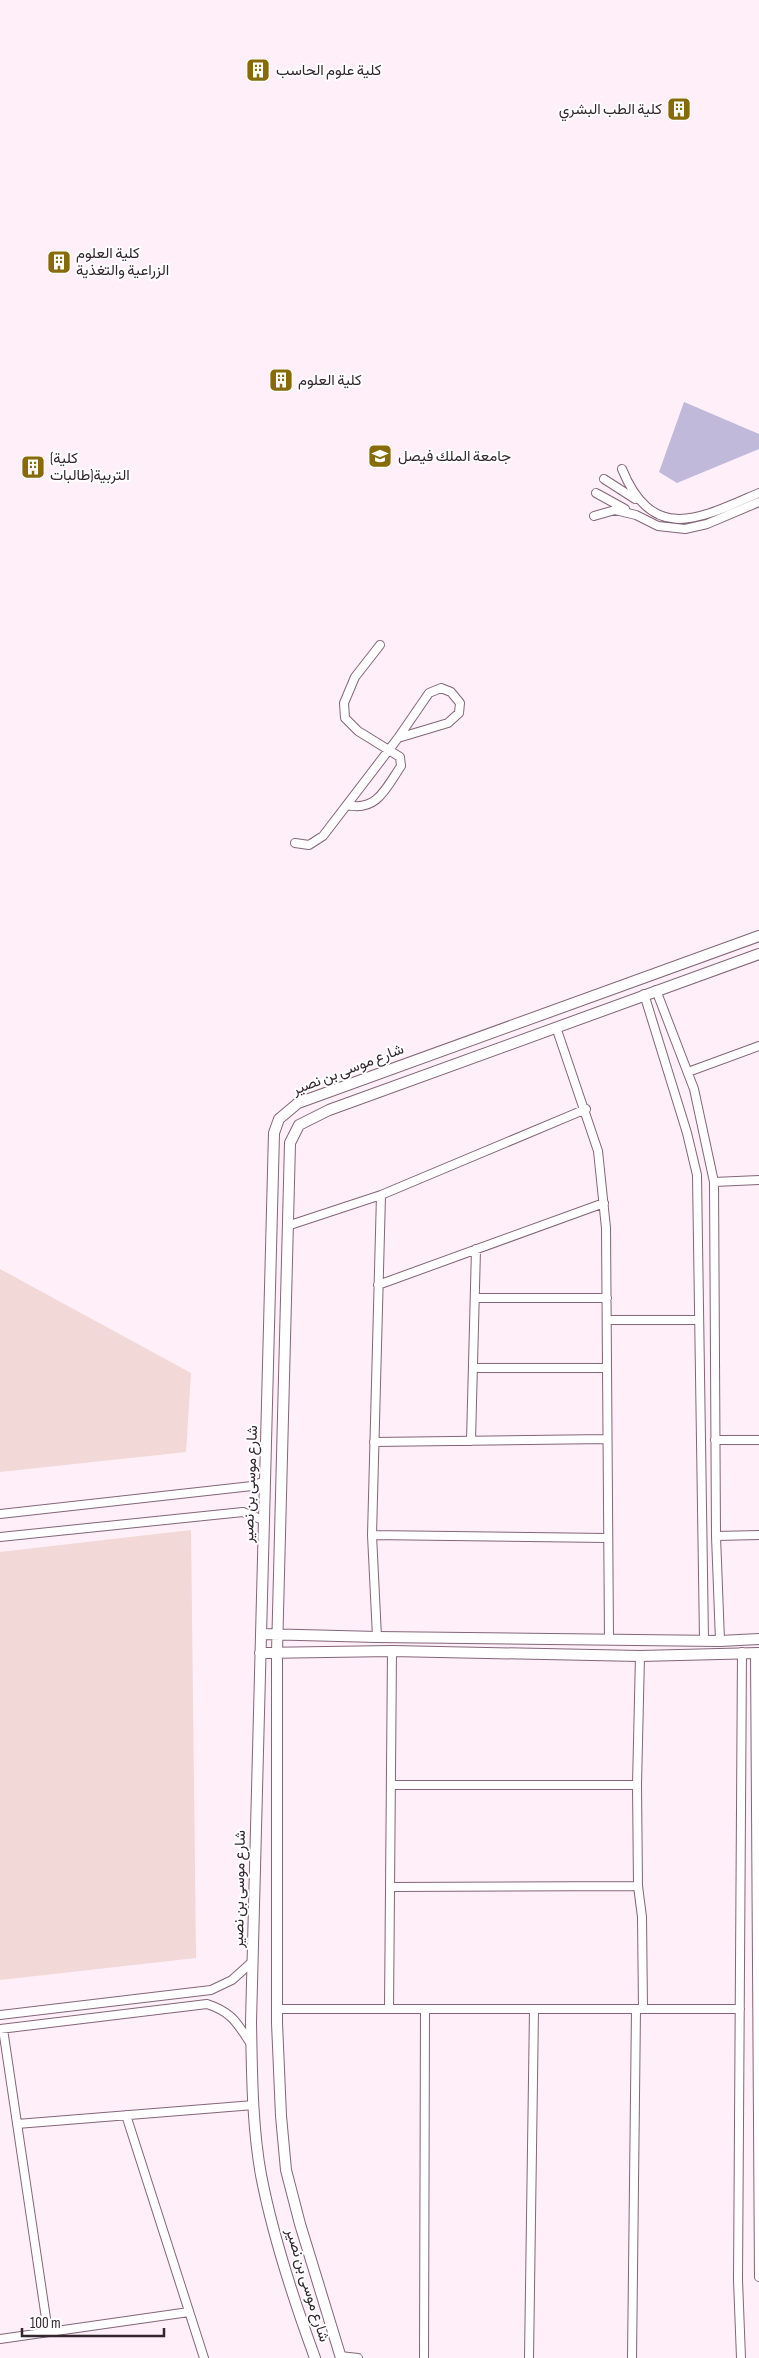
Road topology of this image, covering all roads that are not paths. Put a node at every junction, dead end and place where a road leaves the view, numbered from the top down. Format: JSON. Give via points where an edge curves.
{"nodes":[{"id":1,"x":622,"y":469,"type":"dead end"},
{"id":2,"x":604,"y":479,"type":"dead end"},
{"id":3,"x":596,"y":493,"type":"dead end"},
{"id":4,"x":759,"y":493,"type":"edge"},
{"id":5,"x":639,"y":501,"type":"junction"},
{"id":6,"x":759,"y":502,"type":"edge"},
{"id":7,"x":633,"y":514,"type":"junction"},
{"id":8,"x":594,"y":516,"type":"dead end"},
{"id":9,"x":380,"y":645,"type":"dead end"},
{"id":10,"x":398,"y":738,"type":"junction"},
{"id":11,"x":389,"y":750,"type":"junction"},
{"id":12,"x":347,"y":805,"type":"junction"},
{"id":13,"x":296,"y":843,"type":"dead end"},
{"id":14,"x":759,"y":936,"type":"edge"},
{"id":15,"x":759,"y":954,"type":"edge"},
{"id":16,"x":656,"y":990,"type":"junction"},
{"id":17,"x":644,"y":994,"type":"junction"},
{"id":18,"x":556,"y":1027,"type":"junction"},
{"id":19,"x":759,"y":1046,"type":"edge"},
{"id":20,"x":688,"y":1072,"type":"junction"},
{"id":21,"x":586,"y":1108,"type":"junction"},
{"id":22,"x":759,"y":1180,"type":"edge"},
{"id":23,"x":714,"y":1182,"type":"junction"},
{"id":24,"x":381,"y":1195,"type":"junction"},
{"id":25,"x":604,"y":1203,"type":"junction"},
{"id":26,"x":287,"y":1226,"type":"junction"},
{"id":27,"x":476,"y":1249,"type":"junction"},
{"id":28,"x":378,"y":1284,"type":"junction"},
{"id":29,"x":699,"y":1289,"type":"junction"},
{"id":30,"x":714,"y":1289,"type":"junction"},
{"id":31,"x":475,"y":1298,"type":"junction"},
{"id":32,"x":607,"y":1298,"type":"junction"},
{"id":33,"x":607,"y":1320,"type":"junction"},
{"id":34,"x":698,"y":1320,"type":"junction"},
{"id":35,"x":473,"y":1368,"type":"junction"},
{"id":36,"x":607,"y":1368,"type":"junction"},
{"id":37,"x":607,"y":1439,"type":"junction"},
{"id":38,"x":715,"y":1440,"type":"junction"},
{"id":39,"x":759,"y":1440,"type":"edge"},
{"id":40,"x":471,"y":1441,"type":"junction"},
{"id":41,"x":374,"y":1442,"type":"junction"},
{"id":42,"x":265,"y":1481,"type":"junction"},
{"id":43,"x":0,"y":1514,"type":"edge"},
{"id":44,"x":263,"y":1520,"type":"junction"},
{"id":45,"x":372,"y":1535,"type":"junction"},
{"id":46,"x":759,"y":1535,"type":"edge"},
{"id":47,"x":0,"y":1536,"type":"edge"},
{"id":48,"x":716,"y":1536,"type":"junction"},
{"id":49,"x":608,"y":1538,"type":"junction"},
{"id":50,"x":261,"y":1634,"type":"junction"},
{"id":51,"x":277,"y":1634,"type":"junction"},
{"id":52,"x":377,"y":1637,"type":"junction"},
{"id":53,"x":609,"y":1639,"type":"junction"},
{"id":54,"x":759,"y":1639,"type":"edge"},
{"id":55,"x":704,"y":1640,"type":"junction"},
{"id":56,"x":720,"y":1641,"type":"junction"},
{"id":57,"x":392,"y":1651,"type":"junction"},
{"id":58,"x":277,"y":1652,"type":"junction"},
{"id":59,"x":742,"y":1652,"type":"junction"},
{"id":60,"x":260,"y":1653,"type":"junction"},
{"id":61,"x":757,"y":1653,"type":"edge"},
{"id":62,"x":640,"y":1656,"type":"junction"},
{"id":63,"x":742,"y":1780,"type":"junction"},
{"id":64,"x":758,"y":1780,"type":"edge"},
{"id":65,"x":391,"y":1785,"type":"junction"},
{"id":66,"x":636,"y":1785,"type":"junction"},
{"id":67,"x":638,"y":1886,"type":"junction"},
{"id":68,"x":391,"y":1887,"type":"junction"},
{"id":69,"x":252,"y":1962,"type":"junction"},
{"id":70,"x":277,"y":2009,"type":"junction"},
{"id":71,"x":389,"y":2009,"type":"junction"},
{"id":72,"x":425,"y":2009,"type":"junction"},
{"id":73,"x":534,"y":2009,"type":"junction"},
{"id":74,"x":640,"y":2009,"type":"junction"},
{"id":75,"x":740,"y":2009,"type":"junction"},
{"id":76,"x":0,"y":2015,"type":"edge"},
{"id":77,"x":2,"y":2029,"type":"edge"},
{"id":78,"x":252,"y":2044,"type":"junction"},
{"id":79,"x":254,"y":2105,"type":"junction"},
{"id":80,"x":126,"y":2116,"type":"junction"},
{"id":81,"x":17,"y":2124,"type":"junction"},
{"id":82,"x":758,"y":2129,"type":"edge"},
{"id":83,"x":759,"y":2234,"type":"edge"},
{"id":84,"x":759,"y":2259,"type":"edge"},
{"id":85,"x":759,"y":2277,"type":"edge"},
{"id":86,"x":189,"y":2312,"type":"junction"},
{"id":87,"x":48,"y":2332,"type":"junction"},
{"id":88,"x":0,"y":2339,"type":"edge"},
{"id":89,"x":340,"y":2357,"type":"edge"},
{"id":90,"x":204,"y":2358,"type":"edge"},
{"id":91,"x":315,"y":2358,"type":"edge"},
{"id":92,"x":358,"y":2358,"type":"edge"},
{"id":93,"x":424,"y":2358,"type":"edge"},
{"id":94,"x":529,"y":2358,"type":"edge"},
{"id":95,"x":632,"y":2358,"type":"edge"},
{"id":96,"x":741,"y":2358,"type":"edge"}],
"edges":[{"from":1,"to":5,"type":"street"},
{"from":2,"to":5,"type":"street"},
{"from":3,"to":7,"type":"street"},
{"from":4,"to":5,"type":"street","via":[[695,519],[670,519],[652,512]]},
{"from":6,"to":7,"type":"street","via":[[707,524],[685,529],[658,526]]},
{"from":7,"to":8,"type":"street","via":[[616,510]]},
{"from":9,"to":11,"type":"street","via":[[355,677],[344,703],[345,718],[358,731]]},
{"from":10,"to":10,"type":"street","via":[[429,694],[441,688],[451,692],[460,703],[459,713],[448,723]]},
{"from":10,"to":11,"type":"street"},
{"from":11,"to":12,"type":"street"},
{"from":11,"to":12,"type":"street","via":[[400,757],[402,766],[376,802],[359,808]]},
{"from":12,"to":13,"type":"street","via":[[314,843]]},
{"from":14,"to":42,"type":"street","name":"شارع موسى بن نصير","via":[[322,1093],[298,1103],[279,1119],[273,1149]]},
{"from":15,"to":16,"type":"street","name":"شارع موسى بن نصير"},
{"from":16,"to":17,"type":"street","name":"شارع موسى بن نصير"},
{"from":16,"to":20,"type":"street"},
{"from":17,"to":18,"type":"street","name":"شارع موسى بن نصير"},
{"from":17,"to":29,"type":"street","via":[[687,1133],[696,1175]]},
{"from":18,"to":21,"type":"street"},
{"from":18,"to":26,"type":"street","name":"شارع موسى بن نصير","via":[[330,1110],[299,1125],[290,1143]]},
{"from":19,"to":20,"type":"street"},
{"from":20,"to":23,"type":"street"},
{"from":21,"to":24,"type":"street"},
{"from":21,"to":25,"type":"street","via":[[598,1151]]},
{"from":22,"to":23,"type":"street"},
{"from":23,"to":30,"type":"street"},
{"from":24,"to":26,"type":"street"},
{"from":24,"to":28,"type":"street"},
{"from":25,"to":27,"type":"street"},
{"from":25,"to":32,"type":"street"},
{"from":26,"to":51,"type":"street","name":"شارع موسى بن نصير"},
{"from":27,"to":28,"type":"street"},
{"from":27,"to":31,"type":"street"},
{"from":28,"to":41,"type":"street"},
{"from":29,"to":30,"type":"street"},
{"from":29,"to":34,"type":"street"},
{"from":30,"to":38,"type":"street"},
{"from":31,"to":32,"type":"street"},
{"from":31,"to":35,"type":"street"},
{"from":32,"to":33,"type":"street"},
{"from":33,"to":34,"type":"street"},
{"from":33,"to":36,"type":"street"},
{"from":34,"to":55,"type":"street"},
{"from":35,"to":36,"type":"street"},
{"from":35,"to":40,"type":"street"},
{"from":36,"to":37,"type":"street"},
{"from":37,"to":40,"type":"street"},
{"from":37,"to":49,"type":"street"},
{"from":38,"to":39,"type":"street"},
{"from":38,"to":48,"type":"street"},
{"from":40,"to":41,"type":"street"},
{"from":41,"to":45,"type":"street"},
{"from":42,"to":43,"type":"street","via":[[252,1486]]},
{"from":42,"to":44,"type":"street","name":"شارع موسى بن نصير"},
{"from":44,"to":47,"type":"street","via":[[243,1512]]},
{"from":44,"to":50,"type":"street","name":"شارع موسى بن نصير"},
{"from":45,"to":49,"type":"street"},
{"from":45,"to":52,"type":"street"},
{"from":46,"to":48,"type":"street"},
{"from":48,"to":56,"type":"street"},
{"from":49,"to":53,"type":"street"},
{"from":50,"to":51,"type":"street"},
{"from":50,"to":60,"type":"street","name":"شارع موسى بن نصير"},
{"from":51,"to":52,"type":"street"},
{"from":51,"to":58,"type":"street","name":"شارع موسى بن نصير"},
{"from":52,"to":53,"type":"street"},
{"from":53,"to":55,"type":"street"},
{"from":54,"to":56,"type":"street"},
{"from":55,"to":56,"type":"street"},
{"from":57,"to":58,"type":"street"},
{"from":57,"to":62,"type":"street"},
{"from":57,"to":65,"type":"street"},
{"from":58,"to":60,"type":"street"},
{"from":58,"to":70,"type":"street","name":"شارع موسى بن نصير"},
{"from":59,"to":61,"type":"street"},
{"from":59,"to":62,"type":"street"},
{"from":59,"to":63,"type":"street"},
{"from":60,"to":69,"type":"street","name":"شارع موسى بن نصير"},
{"from":61,"to":64,"type":"street"},
{"from":62,"to":66,"type":"street"},
{"from":63,"to":64,"type":"street"},
{"from":63,"to":75,"type":"street"},
{"from":64,"to":82,"type":"street"},
{"from":65,"to":66,"type":"street"},
{"from":65,"to":68,"type":"street"},
{"from":66,"to":67,"type":"street"},
{"from":67,"to":68,"type":"street"},
{"from":67,"to":74,"type":"street","via":[[642,1917]]},
{"from":68,"to":71,"type":"street"},
{"from":69,"to":76,"type":"street","via":[[232,1980],[211,1990]]},
{"from":69,"to":78,"type":"street","name":"شارع موسى بن نصير"},
{"from":70,"to":71,"type":"street"},
{"from":70,"to":89,"type":"street","name":"شارع موسى بن نصير","via":[[286,2170]]},
{"from":71,"to":72,"type":"street"},
{"from":72,"to":73,"type":"street"},
{"from":72,"to":93,"type":"street"},
{"from":73,"to":74,"type":"street"},
{"from":73,"to":94,"type":"street"},
{"from":74,"to":75,"type":"street"},
{"from":74,"to":95,"type":"street"},
{"from":75,"to":96,"type":"street","via":[[738,2280]]},
{"from":77,"to":78,"type":"street","via":[[207,2004],[233,2016]]},
{"from":77,"to":81,"type":"street"},
{"from":78,"to":79,"type":"street","name":"شارع موسى بن نصير"},
{"from":79,"to":80,"type":"street"},
{"from":79,"to":91,"type":"street","name":"شارع موسى بن نصير","via":[[261,2174],[291,2293]]},
{"from":80,"to":81,"type":"street"},
{"from":80,"to":86,"type":"street"},
{"from":81,"to":87,"type":"street"},
{"from":82,"to":83,"type":"street"},
{"from":83,"to":84,"type":"street"},
{"from":84,"to":85,"type":"street"},
{"from":86,"to":87,"type":"street"},
{"from":86,"to":90,"type":"street"},
{"from":87,"to":88,"type":"street"},
{"from":89,"to":92,"type":"street"}]}
